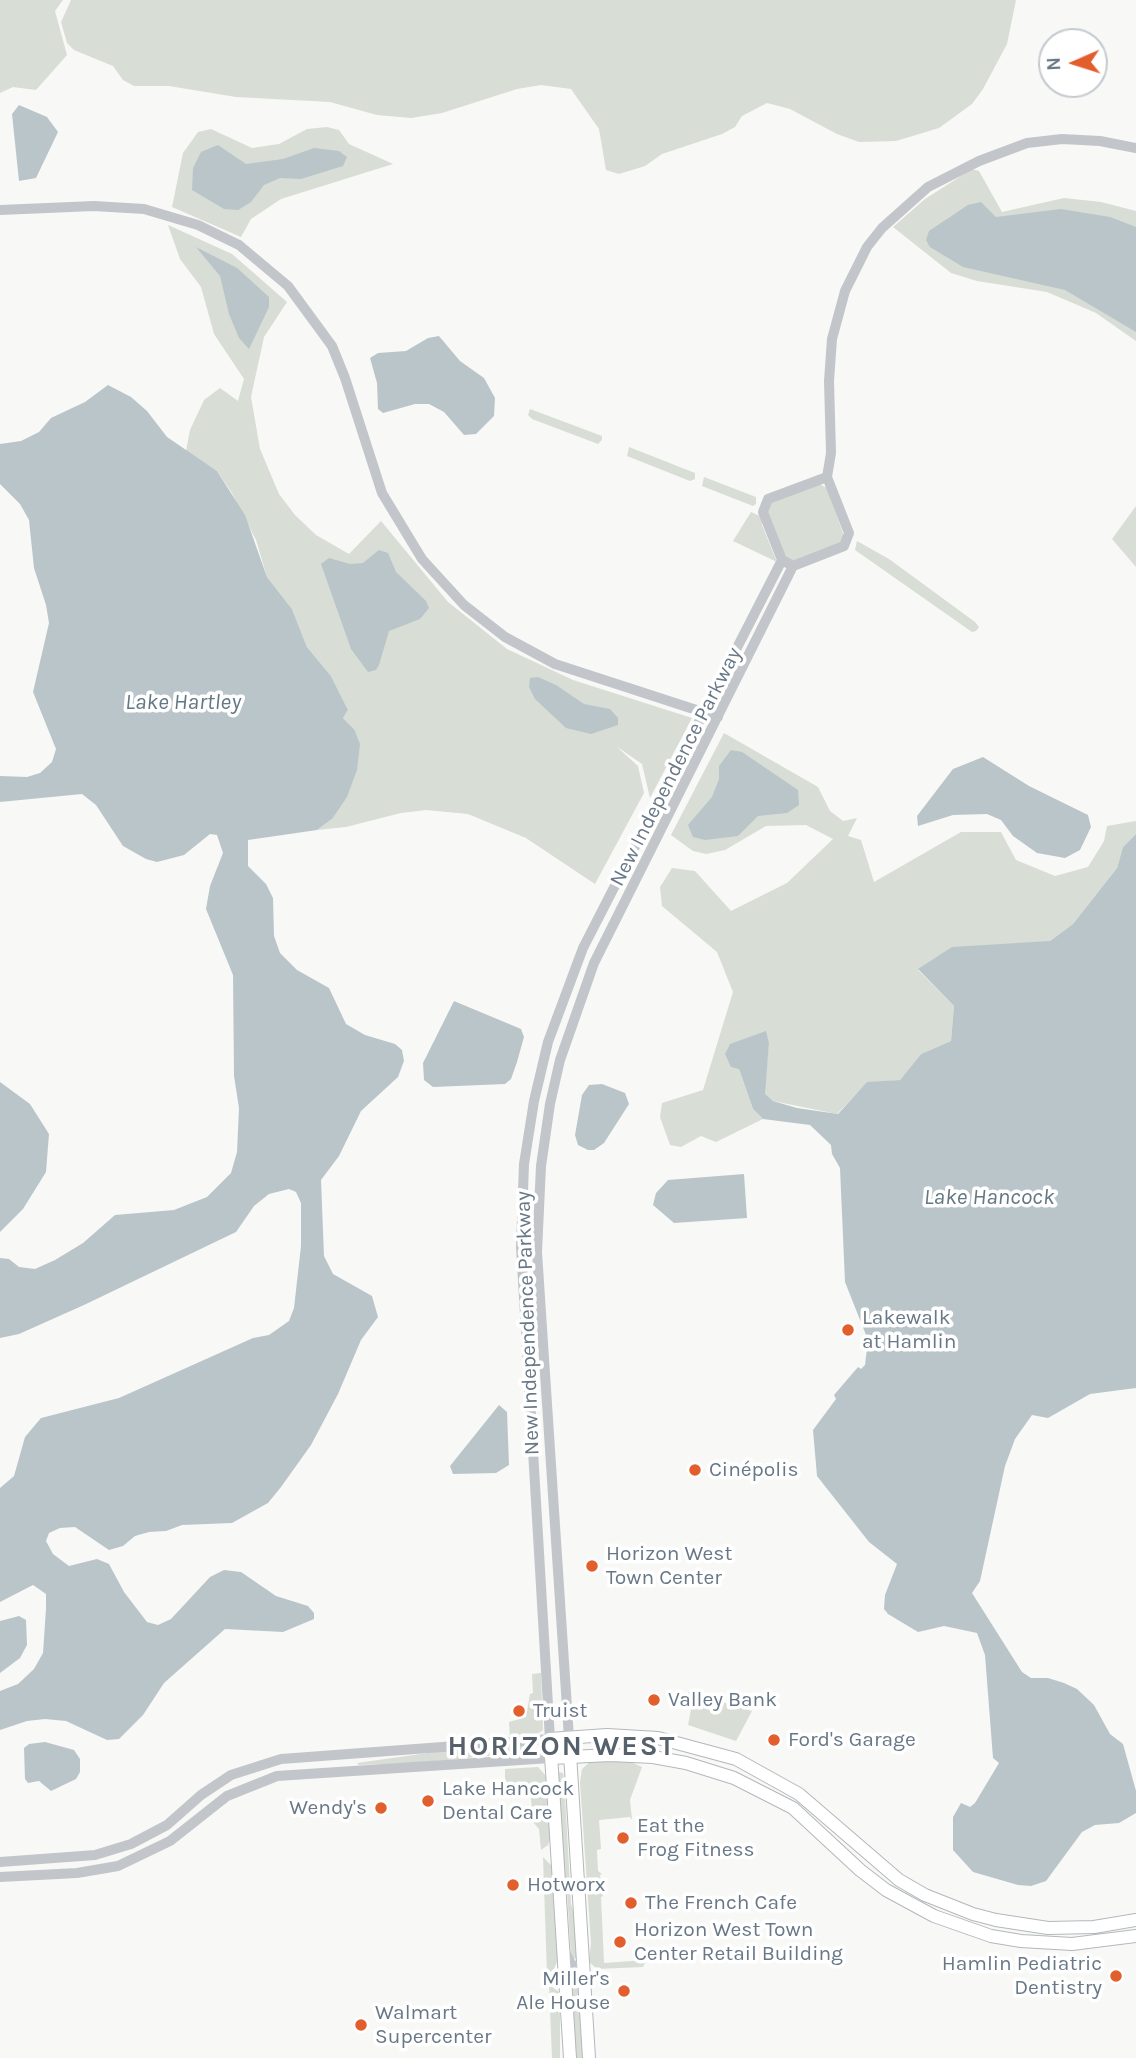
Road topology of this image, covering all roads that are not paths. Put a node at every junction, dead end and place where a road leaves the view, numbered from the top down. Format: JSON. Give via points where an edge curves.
{"nodes":[{"id":1,"x":1135,"y":148,"type":"edge"},
{"id":2,"x":0,"y":210,"type":"edge"},
{"id":3,"x":827,"y":477,"type":"junction"},
{"id":4,"x":782,"y":560,"type":"junction"},
{"id":5,"x":793,"y":566,"type":"junction"},
{"id":6,"x":704,"y":712,"type":"junction"},
{"id":7,"x":718,"y":717,"type":"junction"},
{"id":8,"x":569,"y":1738,"type":"junction"},
{"id":9,"x":550,"y":1739,"type":"junction"},
{"id":10,"x":570,"y":1757,"type":"junction"},
{"id":11,"x":551,"y":1758,"type":"junction"},
{"id":12,"x":0,"y":1862,"type":"edge"},
{"id":13,"x":0,"y":1877,"type":"edge"},
{"id":14,"x":1136,"y":1920,"type":"edge"},
{"id":15,"x":1136,"y":1936,"type":"edge"},
{"id":16,"x":562,"y":1945,"type":"junction"},
{"id":17,"x":584,"y":1972,"type":"junction"},
{"id":18,"x":570,"y":2058,"type":"edge"},
{"id":19,"x":589,"y":2058,"type":"edge"}],
"edges":[{"from":1,"to":3,"type":"street","via":[[1062,139],[1027,143],[928,187],[882,228],[845,290],[832,339]]},
{"from":2,"to":6,"type":"street","via":[[144,209],[198,225],[247,251],[288,286],[332,346],[382,494],[422,559],[464,605],[505,637],[555,664]]},
{"from":3,"to":4,"type":"street","via":[[768,499],[763,512]]},
{"from":3,"to":5,"type":"street","via":[[849,533],[844,546]]},
{"from":4,"to":5,"type":"street"},
{"from":4,"to":6,"type":"street","name":"New Independence Parkway"},
{"from":5,"to":7,"type":"street","name":"New Independence Parkway"},
{"from":6,"to":7,"type":"street"},
{"from":6,"to":9,"type":"street","name":"New Independence Parkway","via":[[603,907],[564,997],[548,1042],[524,1164],[521,1247]]},
{"from":7,"to":8,"type":"street","name":"New Independence Parkway","via":[[594,963],[560,1060],[542,1153],[538,1265]]},
{"from":8,"to":9,"type":"main road"},
{"from":8,"to":10,"type":"main road","name":"New Independence Parkway"},
{"from":8,"to":14,"type":"main road","via":[[658,1738],[736,1759],[799,1794],[899,1880],[974,1914],[1048,1928]]},
{"from":9,"to":11,"type":"main road","name":"New Independence Parkway"},
{"from":9,"to":12,"type":"street","via":[[281,1759],[231,1776],[167,1825],[123,1847],[76,1858]]},
{"from":10,"to":11,"type":"main road"},
{"from":10,"to":15,"type":"main road","via":[[668,1759],[758,1788],[793,1808],[886,1889],[934,1916],[991,1936],[1072,1944]]},
{"from":10,"to":17,"type":"main road","name":"New Independence Parkway"},
{"from":11,"to":13,"type":"street","via":[[277,1776],[227,1796],[170,1841],[118,1866]]},
{"from":11,"to":16,"type":"main road","name":"New Independence Parkway"},
{"from":16,"to":17,"type":"street","via":[[571,1964]]},
{"from":16,"to":18,"type":"main road","name":"New Independence Parkway"},
{"from":17,"to":19,"type":"main road","name":"New Independence Parkway"}]}
